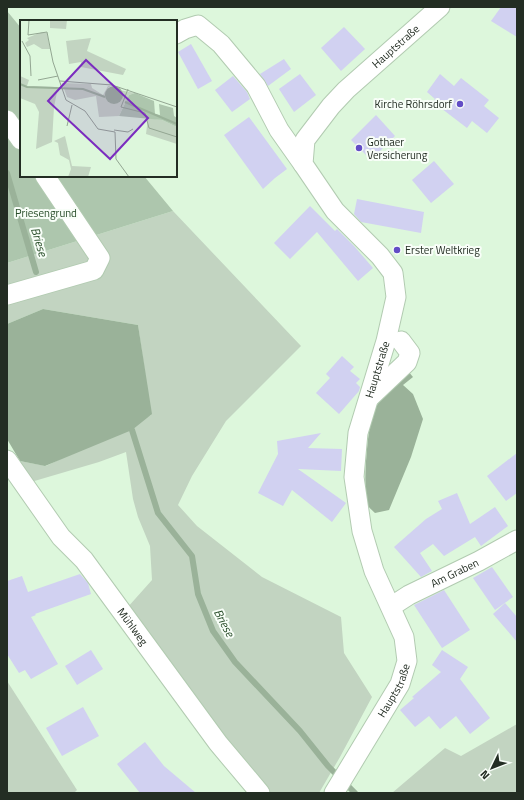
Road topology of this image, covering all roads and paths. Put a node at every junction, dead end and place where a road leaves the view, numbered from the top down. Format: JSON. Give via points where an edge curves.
{"nodes":[{"id":1,"x":440,"y":7,"type":"edge"},
{"id":2,"x":177,"y":34,"type":"edge"},
{"id":3,"x":7,"y":120,"type":"edge"},
{"id":4,"x":20,"y":139,"type":"edge"},
{"id":5,"x":303,"y":164,"type":"junction"},
{"id":6,"x":46,"y":177,"type":"edge"},
{"id":7,"x":7,"y":295,"type":"edge"},
{"id":8,"x":401,"y":341,"type":"dead end"},
{"id":9,"x":369,"y":398,"type":"junction"},
{"id":10,"x":7,"y":460,"type":"edge"},
{"id":11,"x":517,"y":540,"type":"edge"},
{"id":12,"x":392,"y":606,"type":"junction"},
{"id":13,"x":334,"y":792,"type":"edge"},
{"id":14,"x":260,"y":793,"type":"edge"}],
"edges":[{"from":1,"to":5,"type":"street","name":"Hauptstraße","via":[[331,106],[305,140]]},
{"from":2,"to":5,"type":"street","via":[[198,25],[222,44],[256,86],[279,130]]},
{"from":3,"to":4,"type":"street"},
{"from":5,"to":9,"type":"street","name":"Hauptstraße","via":[[335,211],[380,256],[393,273],[396,297]]},
{"from":6,"to":7,"type":"street","via":[[100,258],[94,270]]},
{"from":8,"to":9,"type":"street","via":[[410,353],[407,362]]},
{"from":9,"to":12,"type":"street","name":"Hauptstraße","via":[[358,433],[354,477],[362,531],[374,571]]},
{"from":10,"to":14,"type":"street","name":"Mühlweg","via":[[61,537],[84,560],[218,743]]},
{"from":11,"to":12,"type":"street","name":"Am Graben"},
{"from":12,"to":13,"type":"street","name":"Hauptstraße","via":[[404,637],[407,661],[400,684]]}]}
